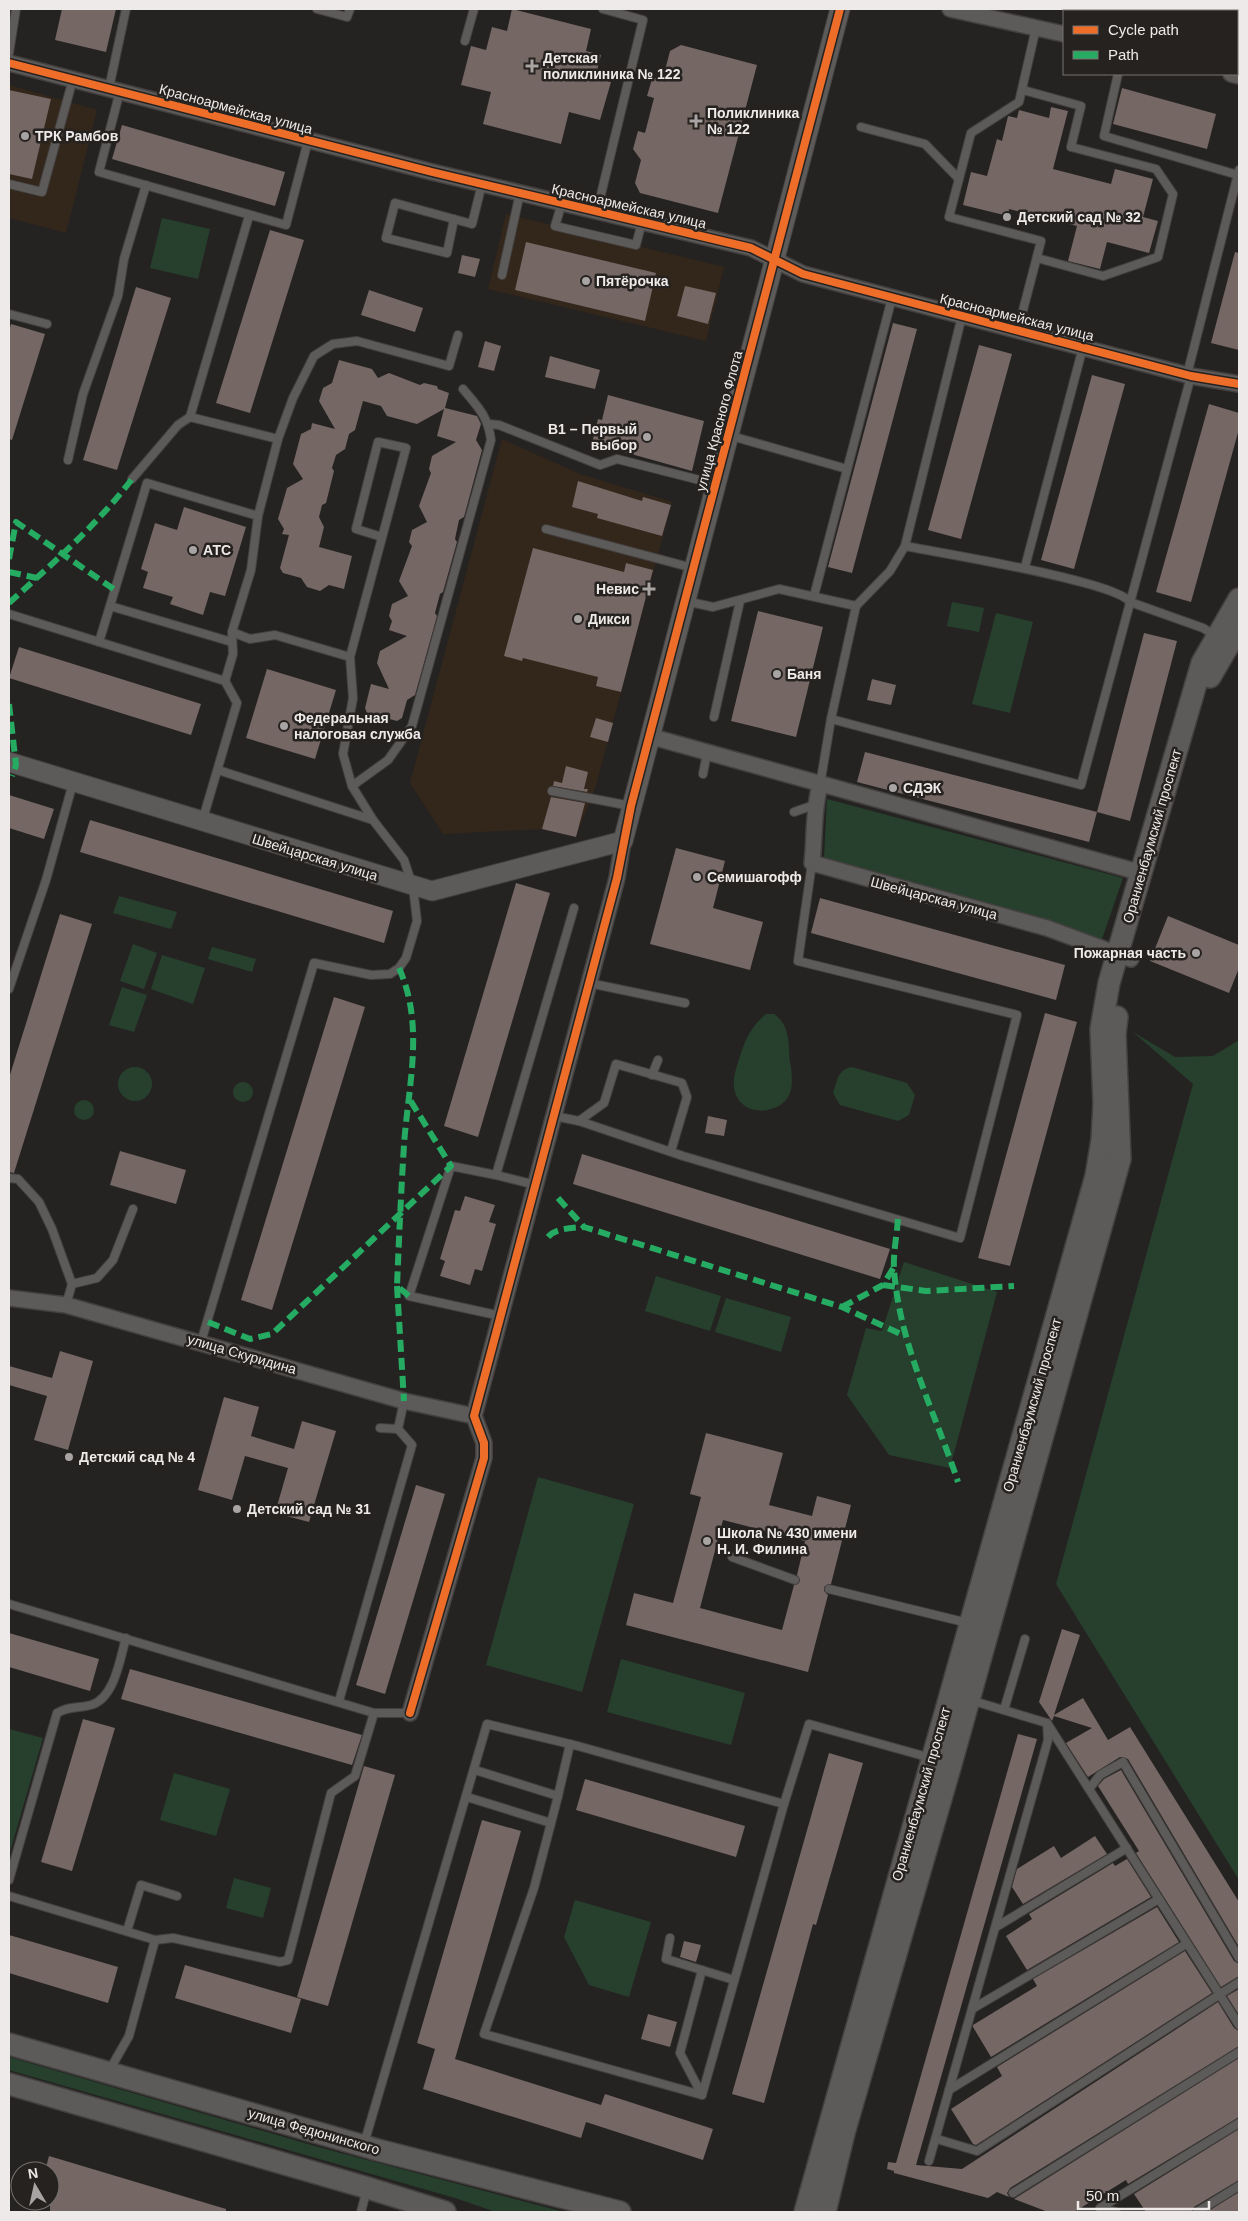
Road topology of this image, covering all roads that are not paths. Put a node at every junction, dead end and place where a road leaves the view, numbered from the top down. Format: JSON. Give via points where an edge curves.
{"nodes":[{"id":1,"x":16,"y":9,"type":"edge"},
{"id":2,"x":126,"y":9,"type":"edge"},
{"id":3,"x":317,"y":9,"type":"edge"},
{"id":4,"x":350,"y":9,"type":"edge"},
{"id":5,"x":474,"y":9,"type":"edge"},
{"id":6,"x":602,"y":9,"type":"edge"},
{"id":7,"x":840,"y":9,"type":"edge"},
{"id":8,"x":950,"y":9,"type":"edge"},
{"id":9,"x":1036,"y":28,"type":"junction"},
{"id":10,"x":1063,"y":34,"type":"edge"},
{"id":11,"x":465,"y":41,"type":"dead end"},
{"id":12,"x":9,"y":53,"type":"edge"},
{"id":13,"x":9,"y":63,"type":"edge"},
{"id":14,"x":1118,"y":75,"type":"edge"},
{"id":15,"x":73,"y":79,"type":"junction"},
{"id":16,"x":115,"y":90,"type":"junction"},
{"id":17,"x":1022,"y":90,"type":"junction"},
{"id":18,"x":861,"y":127,"type":"dead end"},
{"id":19,"x":308,"y":141,"type":"junction"},
{"id":20,"x":1239,"y":172,"type":"edge"},
{"id":21,"x":959,"y":179,"type":"junction"},
{"id":22,"x":9,"y":184,"type":"edge"},
{"id":23,"x":482,"y":184,"type":"junction"},
{"id":24,"x":146,"y":185,"type":"junction"},
{"id":25,"x":520,"y":193,"type":"junction"},
{"id":26,"x":562,"y":203,"type":"junction"},
{"id":27,"x":597,"y":211,"type":"junction"},
{"id":28,"x":249,"y":216,"type":"junction"},
{"id":29,"x":454,"y":219,"type":"junction"},
{"id":30,"x":642,"y":222,"type":"junction"},
{"id":31,"x":1037,"y":258,"type":"junction"},
{"id":32,"x":774,"y":260,"type":"junction"},
{"id":33,"x":502,"y":275,"type":"dead end"},
{"id":34,"x":892,"y":298,"type":"junction"},
{"id":35,"x":9,"y":314,"type":"edge"},
{"id":36,"x":962,"y":316,"type":"junction"},
{"id":37,"x":1021,"y":318,"type":"dead end"},
{"id":38,"x":47,"y":324,"type":"dead end"},
{"id":39,"x":458,"y":335,"type":"dead end"},
{"id":40,"x":1082,"y":347,"type":"junction"},
{"id":41,"x":1189,"y":375,"type":"junction"},
{"id":42,"x":1239,"y":384,"type":"edge"},
{"id":43,"x":463,"y":389,"type":"dead end"},
{"id":44,"x":190,"y":417,"type":"junction"},
{"id":45,"x":489,"y":424,"type":"junction"},
{"id":46,"x":728,"y":435,"type":"junction"},
{"id":47,"x":278,"y":439,"type":"junction"},
{"id":48,"x":68,"y":460,"type":"dead end"},
{"id":49,"x":847,"y":469,"type":"junction"},
{"id":50,"x":132,"y":479,"type":"dead end"},
{"id":51,"x":716,"y":484,"type":"junction"},
{"id":52,"x":258,"y":516,"type":"junction"},
{"id":53,"x":546,"y":529,"type":"dead end"},
{"id":54,"x":382,"y":536,"type":"junction"},
{"id":55,"x":905,"y":546,"type":"junction"},
{"id":56,"x":693,"y":568,"type":"junction"},
{"id":57,"x":1024,"y":568,"type":"junction"},
{"id":58,"x":814,"y":596,"type":"junction"},
{"id":59,"x":1239,"y":599,"type":"edge"},
{"id":60,"x":685,"y":600,"type":"junction"},
{"id":61,"x":740,"y":602,"type":"junction"},
{"id":62,"x":1130,"y":602,"type":"junction"},
{"id":63,"x":110,"y":606,"type":"junction"},
{"id":64,"x":856,"y":606,"type":"junction"},
{"id":65,"x":9,"y":614,"type":"edge"},
{"id":66,"x":1239,"y":627,"type":"edge"},
{"id":67,"x":232,"y":632,"type":"junction"},
{"id":68,"x":1216,"y":636,"type":"junction"},
{"id":69,"x":99,"y":642,"type":"junction"},
{"id":70,"x":232,"y":642,"type":"junction"},
{"id":71,"x":350,"y":656,"type":"junction"},
{"id":72,"x":225,"y":681,"type":"junction"},
{"id":73,"x":714,"y":717,"type":"dead end"},
{"id":74,"x":831,"y":719,"type":"junction"},
{"id":75,"x":649,"y":736,"type":"junction"},
{"id":76,"x":706,"y":753,"type":"junction"},
{"id":77,"x":9,"y":762,"type":"edge"},
{"id":78,"x":218,"y":770,"type":"junction"},
{"id":79,"x":702,"y":774,"type":"dead end"},
{"id":80,"x":73,"y":782,"type":"junction"},
{"id":81,"x":820,"y":784,"type":"junction"},
{"id":82,"x":352,"y":786,"type":"junction"},
{"id":83,"x":552,"y":791,"type":"dead end"},
{"id":84,"x":814,"y":805,"type":"junction"},
{"id":85,"x":631,"y":806,"type":"junction"},
{"id":86,"x":794,"y":812,"type":"dead end"},
{"id":87,"x":373,"y":820,"type":"junction"},
{"id":88,"x":202,"y":822,"type":"junction"},
{"id":89,"x":623,"y":841,"type":"junction"},
{"id":90,"x":812,"y":864,"type":"junction"},
{"id":91,"x":1142,"y":873,"type":"junction"},
{"id":92,"x":413,"y":887,"type":"junction"},
{"id":93,"x":574,"y":908,"type":"dead end"},
{"id":94,"x":1124,"y":956,"type":"junction"},
{"id":95,"x":589,"y":982,"type":"junction"},
{"id":96,"x":9,"y":989,"type":"edge"},
{"id":97,"x":686,"y":1003,"type":"dead end"},
{"id":98,"x":658,"y":1060,"type":"dead end"},
{"id":99,"x":652,"y":1075,"type":"junction"},
{"id":100,"x":554,"y":1116,"type":"junction"},
{"id":101,"x":579,"y":1121,"type":"junction"},
{"id":102,"x":671,"y":1151,"type":"junction"},
{"id":103,"x":496,"y":1175,"type":"junction"},
{"id":104,"x":9,"y":1178,"type":"edge"},
{"id":105,"x":536,"y":1185,"type":"junction"},
{"id":106,"x":134,"y":1209,"type":"dead end"},
{"id":107,"x":72,"y":1284,"type":"junction"},
{"id":108,"x":9,"y":1298,"type":"edge"},
{"id":109,"x":66,"y":1305,"type":"junction"},
{"id":110,"x":501,"y":1316,"type":"junction"},
{"id":111,"x":201,"y":1342,"type":"junction"},
{"id":112,"x":404,"y":1401,"type":"junction"},
{"id":113,"x":474,"y":1416,"type":"junction"},
{"id":114,"x":380,"y":1428,"type":"dead end"},
{"id":115,"x":398,"y":1429,"type":"junction"},
{"id":116,"x":732,"y":1557,"type":"dead end"},
{"id":117,"x":795,"y":1580,"type":"dead end"},
{"id":118,"x":829,"y":1589,"type":"dead end"},
{"id":119,"x":9,"y":1604,"type":"edge"},
{"id":120,"x":970,"y":1623,"type":"junction"},
{"id":121,"x":126,"y":1638,"type":"junction"},
{"id":122,"x":1025,"y":1639,"type":"dead end"},
{"id":123,"x":959,"y":1697,"type":"junction"},
{"id":124,"x":339,"y":1701,"type":"junction"},
{"id":125,"x":1004,"y":1710,"type":"junction"},
{"id":126,"x":374,"y":1713,"type":"junction"},
{"id":127,"x":410,"y":1713,"type":"joint"},
{"id":128,"x":1047,"y":1723,"type":"junction"},
{"id":129,"x":570,"y":1744,"type":"junction"},
{"id":130,"x":941,"y":1761,"type":"junction"},
{"id":131,"x":475,"y":1770,"type":"junction"},
{"id":132,"x":1089,"y":1789,"type":"junction"},
{"id":133,"x":558,"y":1796,"type":"junction"},
{"id":134,"x":467,"y":1797,"type":"junction"},
{"id":135,"x":784,"y":1804,"type":"junction"},
{"id":136,"x":551,"y":1823,"type":"junction"},
{"id":137,"x":1127,"y":1848,"type":"junction"},
{"id":138,"x":9,"y":1880,"type":"edge"},
{"id":139,"x":9,"y":1896,"type":"edge"},
{"id":140,"x":177,"y":1896,"type":"dead end"},
{"id":141,"x":1159,"y":1899,"type":"junction"},
{"id":142,"x":996,"y":1927,"type":"junction"},
{"id":143,"x":127,"y":1931,"type":"junction"},
{"id":144,"x":670,"y":1938,"type":"dead end"},
{"id":145,"x":155,"y":1940,"type":"junction"},
{"id":146,"x":1186,"y":1944,"type":"junction"},
{"id":147,"x":1239,"y":1958,"type":"edge"},
{"id":148,"x":702,"y":1970,"type":"junction"},
{"id":149,"x":734,"y":1980,"type":"junction"},
{"id":150,"x":1239,"y":1982,"type":"edge"},
{"id":151,"x":1219,"y":1993,"type":"junction"},
{"id":152,"x":972,"y":2009,"type":"junction"},
{"id":153,"x":1239,"y":2025,"type":"edge"},
{"id":154,"x":9,"y":2044,"type":"edge"},
{"id":155,"x":1239,"y":2052,"type":"edge"},
{"id":156,"x":108,"y":2072,"type":"junction"},
{"id":157,"x":9,"y":2084,"type":"edge"},
{"id":158,"x":950,"y":2090,"type":"junction"},
{"id":159,"x":702,"y":2095,"type":"junction"},
{"id":160,"x":1239,"y":2123,"type":"edge"},
{"id":161,"x":937,"y":2139,"type":"junction"},
{"id":162,"x":364,"y":2146,"type":"junction"},
{"id":163,"x":929,"y":2161,"type":"dead end"},
{"id":164,"x":1239,"y":2186,"type":"edge"},
{"id":165,"x":368,"y":2188,"type":"junction"},
{"id":166,"x":1013,"y":2192,"type":"dead end"},
{"id":167,"x":608,"y":2211,"type":"edge"},
{"id":168,"x":361,"y":2212,"type":"edge"},
{"id":169,"x":445,"y":2212,"type":"edge"},
{"id":170,"x":804,"y":2212,"type":"edge"},
{"id":171,"x":825,"y":2212,"type":"edge"},
{"id":172,"x":1116,"y":2212,"type":"edge"},
{"id":173,"x":1197,"y":2212,"type":"edge"}],
"edges":[{"from":1,"to":12,"type":"lane"},
{"from":2,"to":16,"type":"lane"},
{"from":3,"to":4,"type":"lane","via":[[347,17]]},
{"from":5,"to":11,"type":"lane"},
{"from":6,"to":27,"type":"lane","via":[[643,20]]},
{"from":7,"to":32,"type":"street","name":"улица Красного Флота"},
{"from":8,"to":9,"type":"street"},
{"from":9,"to":10,"type":"street"},
{"from":9,"to":17,"type":"lane"},
{"from":13,"to":15,"type":"street","name":"Красноармейская улица"},
{"from":14,"to":20,"type":"lane","via":[[1104,136]]},
{"from":15,"to":16,"type":"street","name":"Красноармейская улица"},
{"from":15,"to":22,"type":"lane","via":[[42,192]]},
{"from":16,"to":19,"type":"street","name":"Красноармейская улица"},
{"from":16,"to":24,"type":"lane","via":[[99,172]]},
{"from":17,"to":21,"type":"lane","via":[[1019,102],[971,133]]},
{"from":17,"to":31,"type":"lane","via":[[1081,106],[1071,147],[1156,169],[1173,194],[1158,257],[1103,276]]},
{"from":18,"to":21,"type":"lane","via":[[925,144]]},
{"from":19,"to":23,"type":"street","name":"Красноармейская улица"},
{"from":19,"to":28,"type":"lane","via":[[286,225]]},
{"from":20,"to":41,"type":"lane"},
{"from":21,"to":31,"type":"lane","via":[[949,217],[1041,241]]},
{"from":23,"to":25,"type":"street","name":"Красноармейская улица"},
{"from":23,"to":29,"type":"lane","via":[[472,224]]},
{"from":24,"to":28,"type":"lane"},
{"from":24,"to":48,"type":"lane","via":[[124,259],[118,296],[83,394]]},
{"from":25,"to":26,"type":"street","name":"Красноармейская улица"},
{"from":25,"to":33,"type":"lane"},
{"from":26,"to":27,"type":"street","name":"Красноармейская улица"},
{"from":26,"to":30,"type":"lane","via":[[555,226],[636,245]]},
{"from":27,"to":30,"type":"street","name":"Красноармейская улица"},
{"from":28,"to":44,"type":"lane"},
{"from":29,"to":29,"type":"lane","via":[[395,203],[386,238],[447,253]]},
{"from":30,"to":32,"type":"street","name":"Красноармейская улица","via":[[757,249]]},
{"from":31,"to":37,"type":"lane"},
{"from":32,"to":34,"type":"street","name":"Красноармейская улица","via":[[803,274]]},
{"from":32,"to":46,"type":"street","name":"улица Красного Флота"},
{"from":34,"to":36,"type":"street","name":"Красноармейская улица"},
{"from":34,"to":49,"type":"lane"},
{"from":35,"to":38,"type":"lane"},
{"from":36,"to":40,"type":"street","name":"Красноармейская улица"},
{"from":36,"to":55,"type":"lane"},
{"from":39,"to":47,"type":"lane","via":[[449,366],[357,341],[333,344],[314,356],[292,398]]},
{"from":40,"to":41,"type":"street","name":"Красноармейская улица"},
{"from":40,"to":57,"type":"lane"},
{"from":41,"to":42,"type":"street","name":"Красноармейская улица"},
{"from":41,"to":62,"type":"lane"},
{"from":43,"to":45,"type":"lane"},
{"from":44,"to":47,"type":"lane"},
{"from":44,"to":50,"type":"lane","via":[[178,425]]},
{"from":45,"to":51,"type":"lane","via":[[499,425],[600,465],[617,459]]},
{"from":45,"to":82,"type":"lane","via":[[490,440],[412,726],[388,760]]},
{"from":46,"to":49,"type":"lane"},
{"from":46,"to":51,"type":"street","name":"улица Красного Флота"},
{"from":47,"to":52,"type":"lane"},
{"from":49,"to":58,"type":"lane"},
{"from":51,"to":56,"type":"street","name":"улица Красного Флота"},
{"from":52,"to":63,"type":"lane","via":[[147,483]]},
{"from":52,"to":67,"type":"lane","via":[[251,570]]},
{"from":53,"to":56,"type":"lane"},
{"from":54,"to":54,"type":"lane","via":[[406,448],[378,442],[356,529]]},
{"from":54,"to":71,"type":"lane"},
{"from":55,"to":57,"type":"lane"},
{"from":55,"to":64,"type":"lane","via":[[890,572]]},
{"from":56,"to":60,"type":"street","name":"улица Красного Флота"},
{"from":57,"to":62,"type":"lane","via":[[1098,587],[1126,597]]},
{"from":58,"to":61,"type":"lane","via":[[779,590]]},
{"from":58,"to":64,"type":"lane"},
{"from":59,"to":68,"type":"main road","name":"Ораниенбаумский проспект"},
{"from":60,"to":61,"type":"lane","via":[[713,607]]},
{"from":60,"to":75,"type":"street","name":"улица Красного Флота"},
{"from":61,"to":73,"type":"lane"},
{"from":62,"to":68,"type":"lane","via":[[1203,628]]},
{"from":62,"to":74,"type":"lane","via":[[1081,785]]},
{"from":63,"to":69,"type":"lane"},
{"from":63,"to":70,"type":"lane"},
{"from":64,"to":74,"type":"lane"},
{"from":65,"to":69,"type":"lane"},
{"from":66,"to":94,"type":"main road","name":"Ораниенбаумский проспект","via":[[1206,687]]},
{"from":67,"to":70,"type":"lane"},
{"from":67,"to":71,"type":"lane","via":[[250,639],[274,636]]},
{"from":68,"to":91,"type":"main road","name":"Ораниенбаумский проспект","via":[[1202,662]]},
{"from":69,"to":72,"type":"lane"},
{"from":70,"to":72,"type":"lane","via":[[233,654]]},
{"from":71,"to":82,"type":"lane","via":[[353,698],[343,754]]},
{"from":72,"to":78,"type":"lane","via":[[237,702]]},
{"from":74,"to":81,"type":"lane"},
{"from":75,"to":76,"type":"street"},
{"from":75,"to":85,"type":"street","name":"улица Красного Флота"},
{"from":76,"to":79,"type":"lane"},
{"from":76,"to":81,"type":"street"},
{"from":77,"to":80,"type":"street","name":"Швейцарская улица"},
{"from":78,"to":87,"type":"lane"},
{"from":78,"to":88,"type":"lane"},
{"from":80,"to":88,"type":"street","name":"Швейцарская улица"},
{"from":80,"to":96,"type":"lane","via":[[46,880]]},
{"from":81,"to":84,"type":"street"},
{"from":81,"to":91,"type":"street"},
{"from":82,"to":87,"type":"lane"},
{"from":83,"to":85,"type":"lane"},
{"from":84,"to":86,"type":"lane"},
{"from":84,"to":90,"type":"street","via":[[816,830]]},
{"from":85,"to":89,"type":"street","name":"улица Красного Флота"},
{"from":87,"to":92,"type":"lane","via":[[404,860]]},
{"from":88,"to":92,"type":"street","name":"Швейцарская улица"},
{"from":89,"to":92,"type":"street","name":"Швейцарская улица","via":[[432,891]]},
{"from":89,"to":95,"type":"street","via":[[617,878]]},
{"from":90,"to":94,"type":"street","name":"Швейцарская улица","via":[[1047,928]]},
{"from":90,"to":102,"type":"lane","via":[[798,960],[1017,1014],[960,1238]]},
{"from":91,"to":94,"type":"main road","name":"Ораниенбаумский проспект"},
{"from":92,"to":111,"type":"lane","via":[[417,921],[406,958],[399,968],[390,974],[371,975],[314,963]]},
{"from":93,"to":103,"type":"lane"},
{"from":94,"to":120,"type":"main road","name":"Ораниенбаумский проспект","via":[[1109,983],[1101,1030],[1103,1122],[1096,1176]]},
{"from":94,"to":123,"type":"main road","name":"Ораниенбаумский проспект","via":[[1115,1034],[1120,1160]]},
{"from":95,"to":97,"type":"lane"},
{"from":95,"to":100,"type":"street"},
{"from":98,"to":99,"type":"lane"},
{"from":99,"to":101,"type":"lane","via":[[616,1064],[604,1103]]},
{"from":99,"to":102,"type":"lane","via":[[682,1083],[687,1097]]},
{"from":100,"to":101,"type":"lane"},
{"from":100,"to":105,"type":"street"},
{"from":101,"to":102,"type":"lane"},
{"from":103,"to":105,"type":"lane"},
{"from":103,"to":110,"type":"lane","via":[[451,1166],[409,1296]]},
{"from":104,"to":107,"type":"lane","via":[[18,1179],[39,1202]]},
{"from":105,"to":110,"type":"street"},
{"from":106,"to":107,"type":"lane","via":[[113,1260],[97,1278]]},
{"from":107,"to":109,"type":"lane"},
{"from":108,"to":109,"type":"street","name":"улица Скуридина"},
{"from":109,"to":111,"type":"street","name":"улица Скуридина"},
{"from":110,"to":113,"type":"street"},
{"from":111,"to":112,"type":"street","name":"улица Скуридина"},
{"from":112,"to":113,"type":"street","name":"улица Скуридина"},
{"from":112,"to":115,"type":"lane"},
{"from":113,"to":127,"type":"street","via":[[484,1443],[484,1458]]},
{"from":114,"to":115,"type":"lane"},
{"from":115,"to":124,"type":"lane","via":[[412,1445]]},
{"from":116,"to":117,"type":"lane"},
{"from":118,"to":120,"type":"lane"},
{"from":119,"to":121,"type":"lane"},
{"from":120,"to":123,"type":"main road","name":"Ораниенбаумский проспект"},
{"from":121,"to":124,"type":"lane"},
{"from":121,"to":138,"type":"lane","via":[[111,1686],[101,1700],[90,1706],[68,1707],[57,1713]]},
{"from":122,"to":125,"type":"lane"},
{"from":123,"to":125,"type":"lane"},
{"from":123,"to":130,"type":"main road","name":"Ораниенбаумский проспект"},
{"from":124,"to":126,"type":"lane"},
{"from":125,"to":128,"type":"lane"},
{"from":126,"to":127,"type":"lane"},
{"from":126,"to":145,"type":"lane","via":[[355,1776],[331,1793],[288,1960],[280,1962],[173,1938]]},
{"from":128,"to":132,"type":"lane"},
{"from":128,"to":142,"type":"lane","via":[[1048,1740]]},
{"from":129,"to":131,"type":"lane","via":[[487,1724]]},
{"from":129,"to":133,"type":"lane"},
{"from":129,"to":135,"type":"lane"},
{"from":130,"to":135,"type":"lane","via":[[809,1724]]},
{"from":130,"to":170,"type":"main road","name":"Ораниенбаумский проспект"},
{"from":130,"to":171,"type":"main road","name":"Ораниенбаумский проспект"},
{"from":131,"to":133,"type":"lane"},
{"from":131,"to":134,"type":"lane"},
{"from":132,"to":137,"type":"lane"},
{"from":132,"to":147,"type":"lane","via":[[1100,1775],[1123,1762]]},
{"from":133,"to":136,"type":"lane"},
{"from":134,"to":136,"type":"lane"},
{"from":134,"to":162,"type":"lane"},
{"from":135,"to":149,"type":"lane"},
{"from":136,"to":159,"type":"lane","via":[[534,1888],[484,2034]]},
{"from":137,"to":141,"type":"lane"},
{"from":137,"to":142,"type":"lane"},
{"from":139,"to":143,"type":"lane"},
{"from":140,"to":143,"type":"lane","via":[[141,1885]]},
{"from":141,"to":146,"type":"lane"},
{"from":141,"to":152,"type":"lane"},
{"from":142,"to":152,"type":"lane"},
{"from":143,"to":145,"type":"lane"},
{"from":144,"to":148,"type":"lane","via":[[666,1959]]},
{"from":145,"to":156,"type":"lane","via":[[129,2036]]},
{"from":146,"to":151,"type":"lane"},
{"from":146,"to":158,"type":"lane"},
{"from":148,"to":149,"type":"lane"},
{"from":148,"to":159,"type":"lane","via":[[680,2054]]},
{"from":149,"to":159,"type":"lane"},
{"from":150,"to":151,"type":"lane"},
{"from":151,"to":153,"type":"lane"},
{"from":151,"to":161,"type":"lane","via":[[977,2151]]},
{"from":152,"to":158,"type":"lane"},
{"from":154,"to":156,"type":"main road","name":"улица Федюнинского"},
{"from":155,"to":166,"type":"lane"},
{"from":156,"to":162,"type":"main road","name":"улица Федюнинского"},
{"from":157,"to":165,"type":"main road"},
{"from":158,"to":161,"type":"lane"},
{"from":160,"to":172,"type":"lane","via":[[1100,2208]]},
{"from":161,"to":163,"type":"lane"},
{"from":162,"to":167,"type":"main road","name":"улица Федюнинского"},
{"from":164,"to":173,"type":"lane"},
{"from":165,"to":168,"type":"lane"},
{"from":165,"to":169,"type":"main road"}]}
